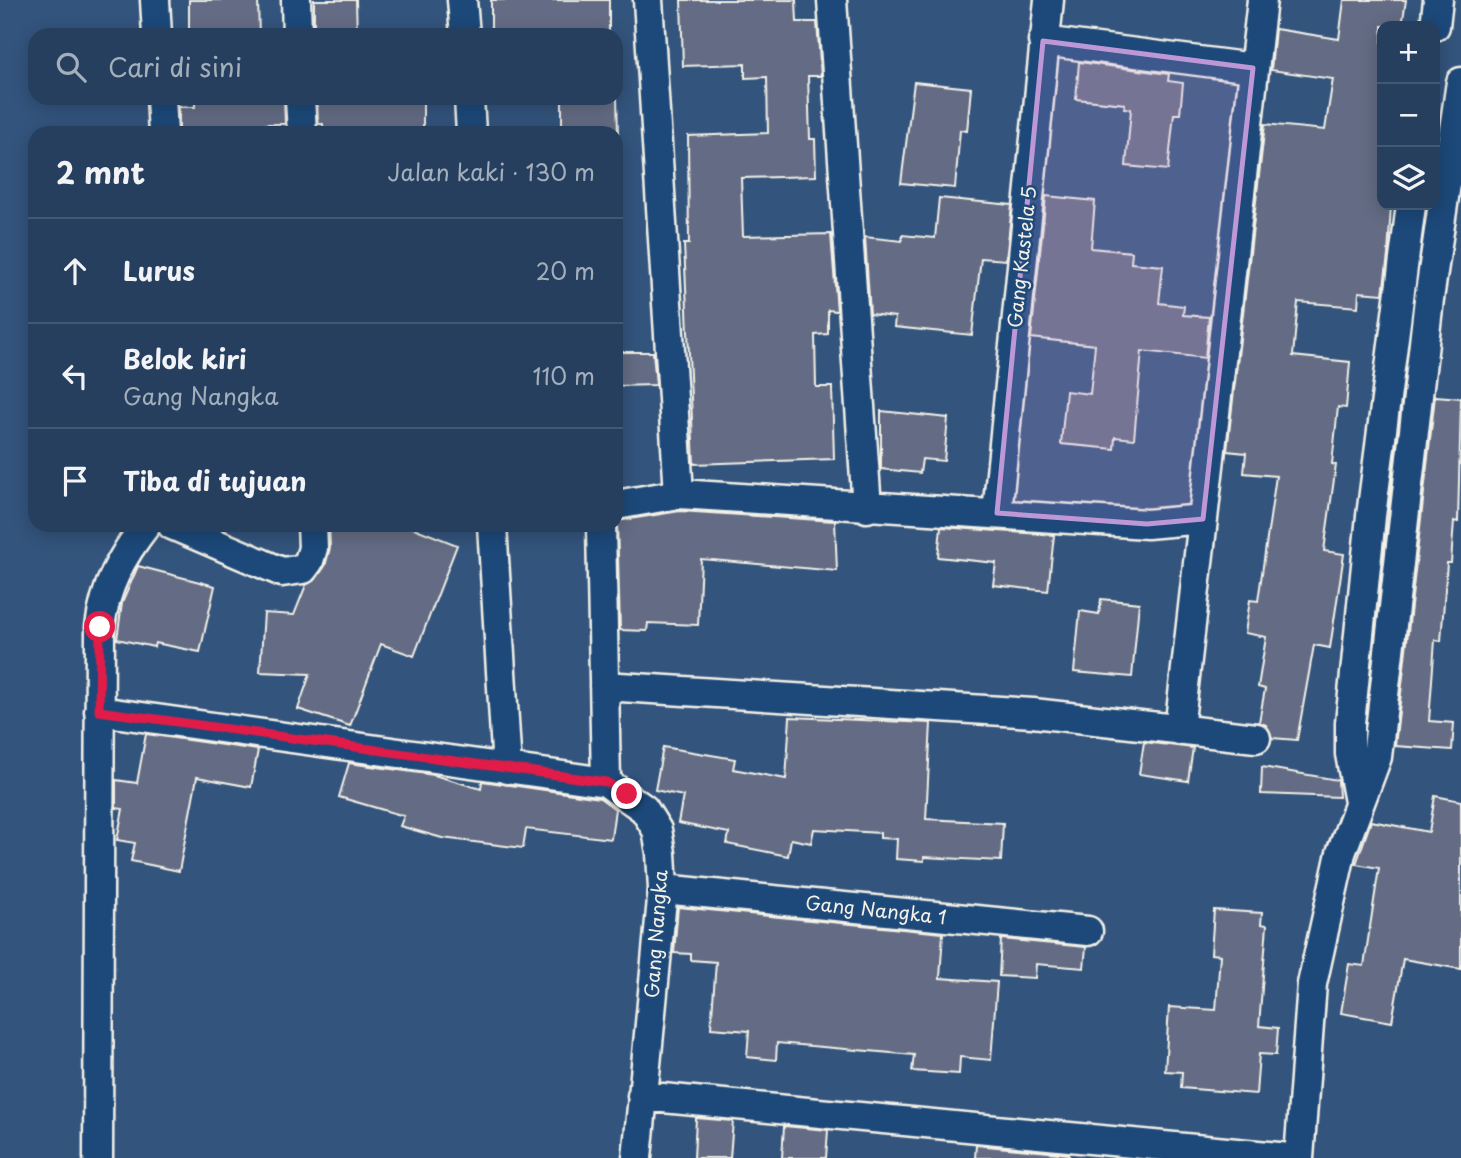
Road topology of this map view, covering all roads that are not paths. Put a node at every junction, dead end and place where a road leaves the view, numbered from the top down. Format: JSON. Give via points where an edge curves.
{"nodes":[{"id":1,"x":155,"y":0,"type":"edge"},
{"id":2,"x":296,"y":0,"type":"edge"},
{"id":3,"x":462,"y":0,"type":"edge"},
{"id":4,"x":648,"y":0,"type":"edge"},
{"id":5,"x":832,"y":0,"type":"edge"},
{"id":6,"x":1049,"y":0,"type":"edge"},
{"id":7,"x":1262,"y":0,"type":"edge"},
{"id":8,"x":1438,"y":0,"type":"edge"},
{"id":9,"x":1435,"y":21,"type":"edge"},
{"id":10,"x":157,"y":28,"type":"edge"},
{"id":11,"x":297,"y":28,"type":"edge"},
{"id":12,"x":464,"y":28,"type":"edge"},
{"id":13,"x":1043,"y":41,"type":"junction"},
{"id":14,"x":1253,"y":68,"type":"junction"},
{"id":15,"x":1461,"y":82,"type":"edge"},
{"id":16,"x":161,"y":105,"type":"edge"},
{"id":17,"x":300,"y":105,"type":"edge"},
{"id":18,"x":469,"y":105,"type":"edge"},
{"id":19,"x":162,"y":126,"type":"edge"},
{"id":20,"x":302,"y":126,"type":"edge"},
{"id":21,"x":471,"y":126,"type":"edge"},
{"id":22,"x":1409,"y":210,"type":"edge"},
{"id":23,"x":1399,"y":293,"type":"junction"},
{"id":24,"x":1429,"y":299,"type":"junction"},
{"id":25,"x":679,"y":494,"type":"junction"},
{"id":26,"x":623,"y":504,"type":"edge"},
{"id":27,"x":867,"y":508,"type":"junction"},
{"id":28,"x":997,"y":513,"type":"junction"},
{"id":29,"x":1203,"y":519,"type":"junction"},
{"id":30,"x":141,"y":532,"type":"edge"},
{"id":31,"x":188,"y":532,"type":"edge"},
{"id":32,"x":312,"y":532,"type":"edge"},
{"id":33,"x":492,"y":532,"type":"edge"},
{"id":34,"x":601,"y":532,"type":"edge"},
{"id":35,"x":604,"y":686,"type":"junction"},
{"id":36,"x":99,"y":711,"type":"junction"},
{"id":37,"x":1179,"y":730,"type":"junction"},
{"id":38,"x":1256,"y":737,"type":"dead end"},
{"id":39,"x":507,"y":769,"type":"junction"},
{"id":40,"x":606,"y":782,"type":"junction"},
{"id":41,"x":1359,"y":802,"type":"junction"},
{"id":42,"x":663,"y":889,"type":"junction"},
{"id":43,"x":1088,"y":931,"type":"dead end"},
{"id":44,"x":642,"y":1096,"type":"junction"},
{"id":45,"x":98,"y":1158,"type":"edge"},
{"id":46,"x":637,"y":1158,"type":"edge"},
{"id":47,"x":1289,"y":1158,"type":"edge"},
{"id":48,"x":1299,"y":1158,"type":"edge"}],
"edges":[{"from":1,"to":10,"type":"street"},
{"from":2,"to":11,"type":"street"},
{"from":3,"to":12,"type":"street"},
{"from":4,"to":25,"type":"street"},
{"from":5,"to":27,"type":"street"},
{"from":6,"to":13,"type":"street","name":"Gang Kastela 5"},
{"from":7,"to":14,"type":"street"},
{"from":8,"to":9,"type":"street"},
{"from":13,"to":14,"type":"street"},
{"from":13,"to":28,"type":"street","name":"Gang Kastela 5"},
{"from":14,"to":29,"type":"street"},
{"from":15,"to":24,"type":"street"},
{"from":16,"to":19,"type":"street"},
{"from":17,"to":20,"type":"street"},
{"from":18,"to":21,"type":"street"},
{"from":22,"to":23,"type":"street"},
{"from":23,"to":24,"type":"street"},
{"from":23,"to":41,"type":"street","via":[[1350,723],[1350,754]]},
{"from":24,"to":41,"type":"street","via":[[1377,757]]},
{"from":25,"to":26,"type":"street"},
{"from":25,"to":27,"type":"street"},
{"from":27,"to":28,"type":"street"},
{"from":28,"to":29,"type":"street","via":[[1147,524]]},
{"from":29,"to":37,"type":"street"},
{"from":30,"to":36,"type":"street","via":[[116,568],[103,604]]},
{"from":31,"to":32,"type":"street","via":[[282,572],[303,569],[313,548]]},
{"from":33,"to":39,"type":"street"},
{"from":34,"to":35,"type":"street"},
{"from":35,"to":37,"type":"street","via":[[1033,713]]},
{"from":35,"to":40,"type":"street"},
{"from":36,"to":39,"type":"street","name":"Gang Nangka"},
{"from":36,"to":45,"type":"street"},
{"from":37,"to":38,"type":"street"},
{"from":39,"to":40,"type":"street","name":"Gang Nangka"},
{"from":40,"to":42,"type":"street","name":"Gang Nangka","via":[[644,808],[657,831]]},
{"from":41,"to":48,"type":"street","via":[[1341,853],[1312,984]]},
{"from":42,"to":43,"type":"street","name":"Gang Nangka 1"},
{"from":42,"to":44,"type":"street","name":"Gang Nangka"},
{"from":44,"to":46,"type":"street","name":"Gang Nangka"},
{"from":44,"to":47,"type":"street"}]}
